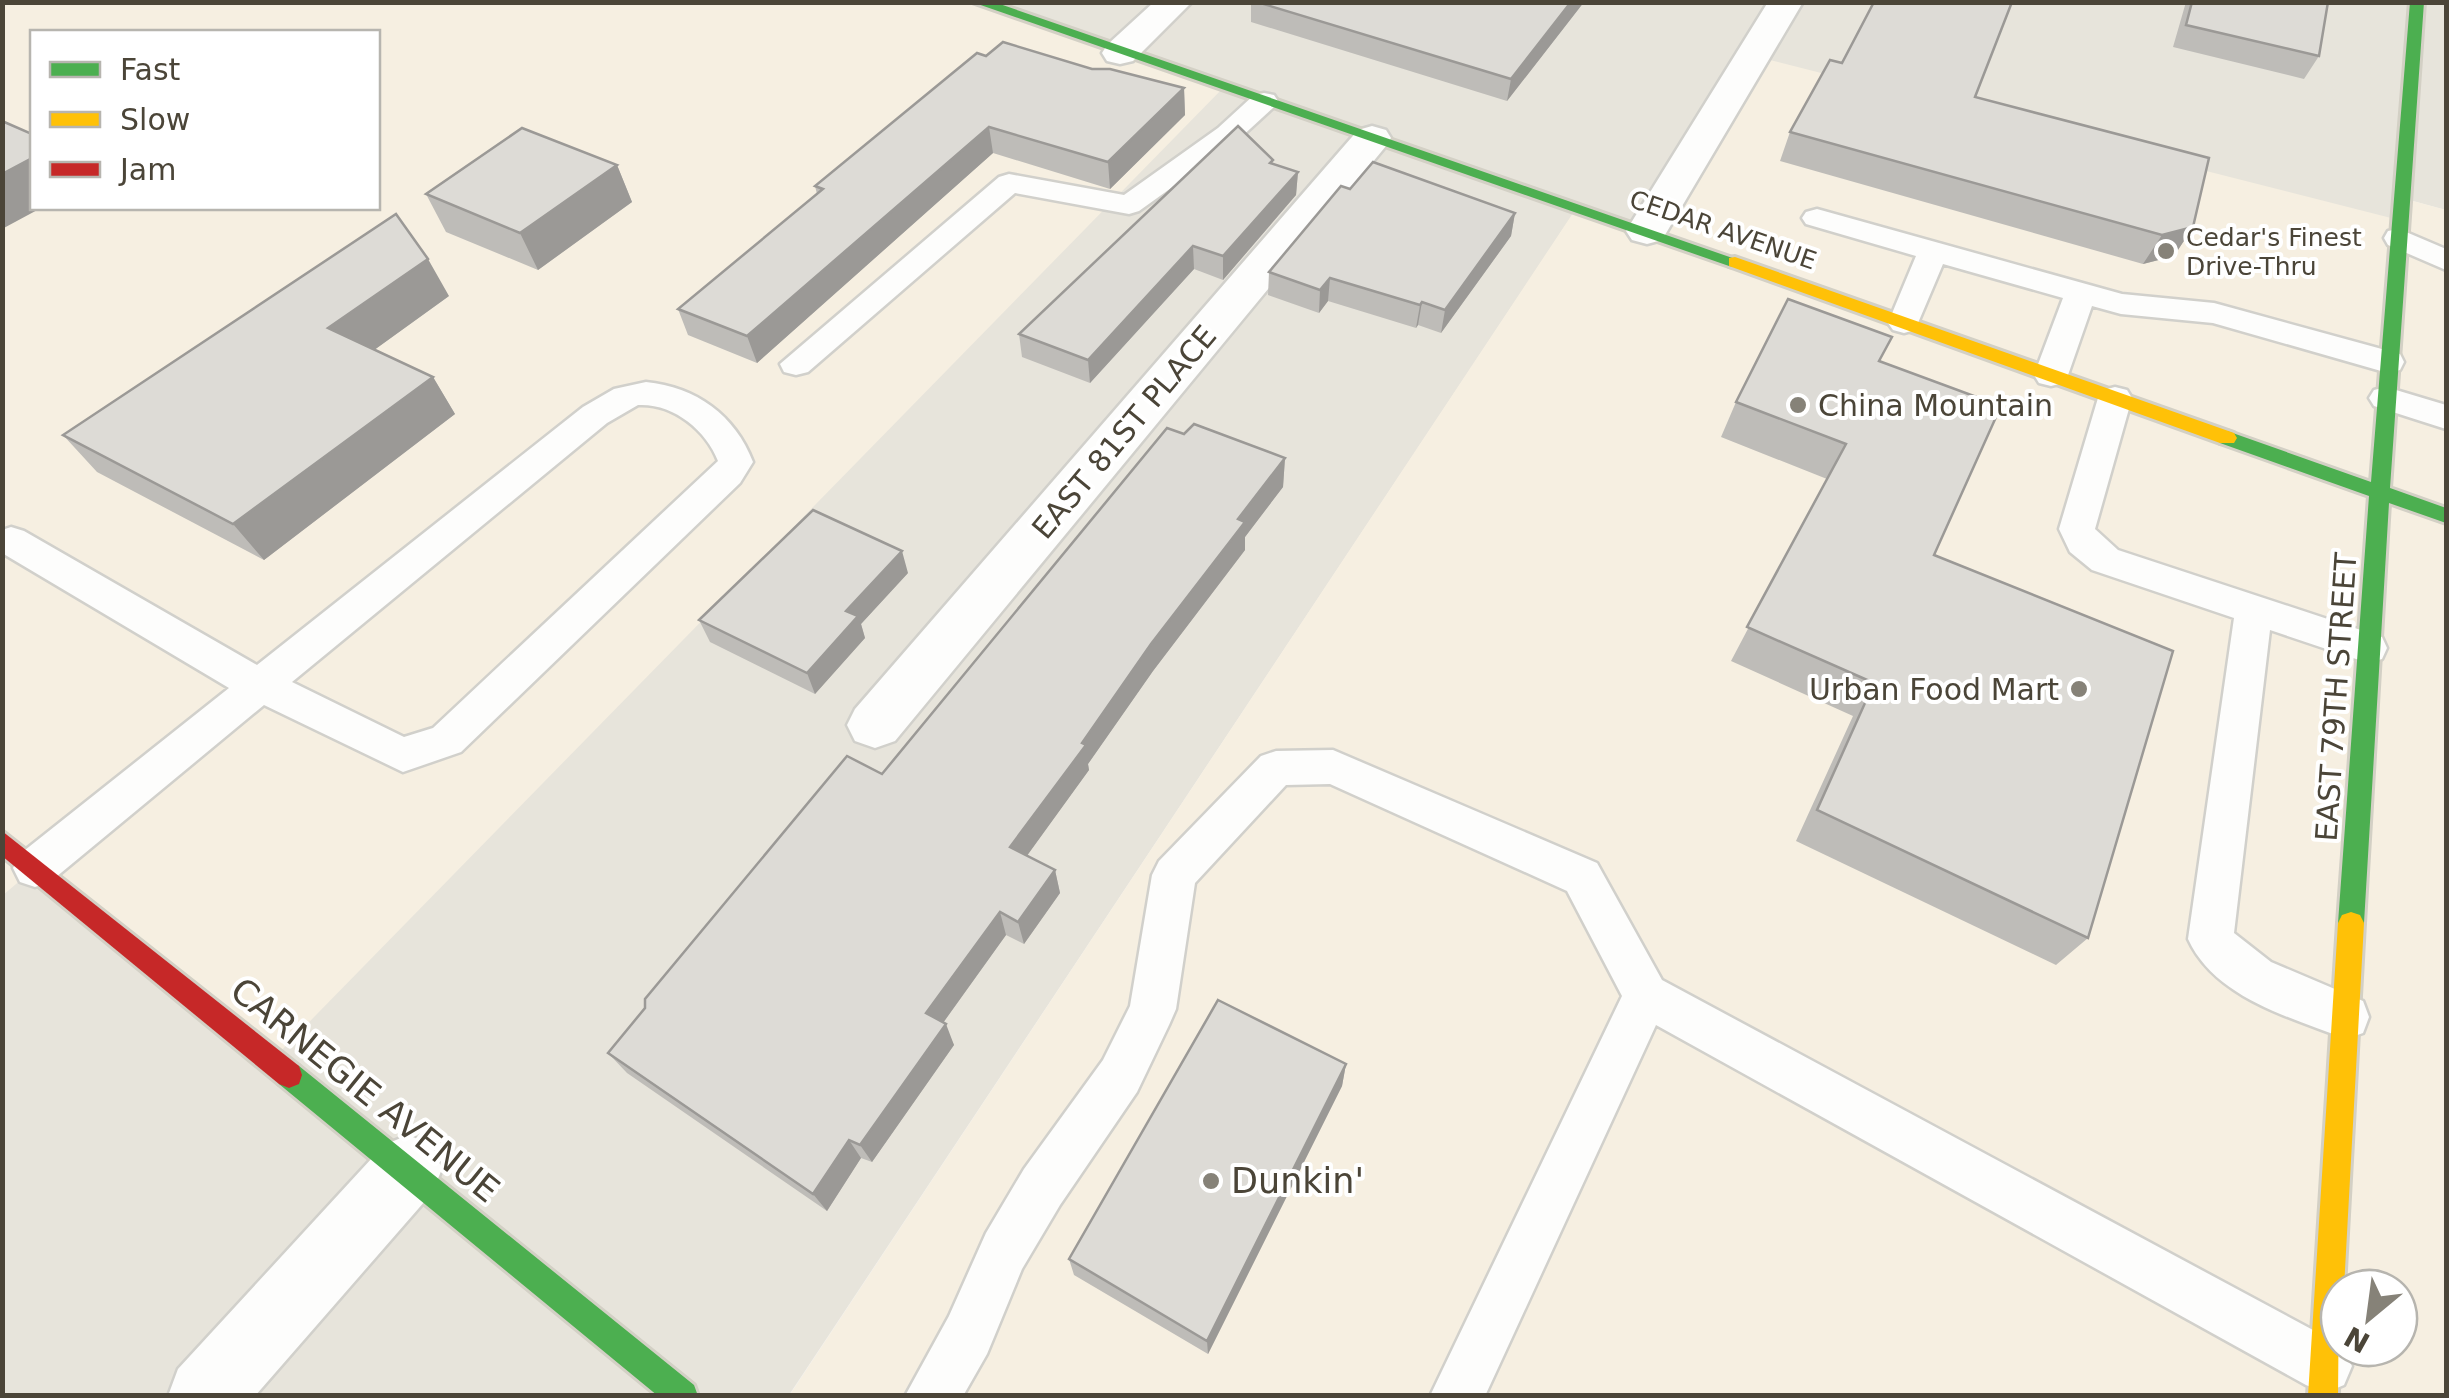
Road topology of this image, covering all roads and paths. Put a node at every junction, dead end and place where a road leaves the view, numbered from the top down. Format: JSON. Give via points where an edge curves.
{"nodes":[{"id":1,"x":979,"y":2,"type":"edge"},
{"id":2,"x":1176,"y":2,"type":"edge"},
{"id":3,"x":1786,"y":2,"type":"edge"},
{"id":4,"x":2417,"y":2,"type":"edge"},
{"id":5,"x":1120,"y":53,"type":"junction"},
{"id":6,"x":1264,"y":102,"type":"junction"},
{"id":7,"x":1372,"y":138,"type":"junction"},
{"id":8,"x":1817,"y":218,"type":"dead end"},
{"id":9,"x":1647,"y":231,"type":"junction"},
{"id":10,"x":2398,"y":238,"type":"junction"},
{"id":11,"x":1934,"y":251,"type":"junction"},
{"id":12,"x":2446,"y":261,"type":"edge"},
{"id":13,"x":2081,"y":293,"type":"junction"},
{"id":14,"x":1904,"y":323,"type":"junction"},
{"id":15,"x":2388,"y":362,"type":"junction"},
{"id":16,"x":796,"y":364,"type":"dead end"},
{"id":17,"x":2051,"y":375,"type":"junction"},
{"id":18,"x":2114,"y":398,"type":"junction"},
{"id":19,"x":2386,"y":398,"type":"junction"},
{"id":20,"x":2446,"y":417,"type":"edge"},
{"id":21,"x":2379,"y":492,"type":"junction"},
{"id":22,"x":2446,"y":516,"type":"edge"},
{"id":23,"x":11,"y":541,"type":"dead end"},
{"id":24,"x":2254,"y":609,"type":"junction"},
{"id":25,"x":2368,"y":648,"type":"junction"},
{"id":26,"x":264,"y":686,"type":"junction"},
{"id":27,"x":876,"y":725,"type":"dead end"},
{"id":28,"x":2,"y":842,"type":"edge"},
{"id":29,"x":35,"y":868,"type":"junction"},
{"id":30,"x":1646,"y":995,"type":"junction"},
{"id":31,"x":2346,"y":1017,"type":"junction"},
{"id":32,"x":408,"y":1169,"type":"junction"},
{"id":33,"x":2324,"y":1381,"type":"edge"},
{"id":34,"x":205,"y":1396,"type":"edge"},
{"id":35,"x":683,"y":1396,"type":"edge"},
{"id":36,"x":932,"y":1396,"type":"edge"},
{"id":37,"x":1456,"y":1396,"type":"edge"}],
"edges":[{"from":1,"to":5,"type":"main road","name":"CEDAR AVENUE"},
{"from":2,"to":5,"type":"street"},
{"from":3,"to":9,"type":"street"},
{"from":4,"to":10,"type":"main road","name":"EAST 79TH STREET"},
{"from":5,"to":6,"type":"main road","name":"CEDAR AVENUE"},
{"from":6,"to":7,"type":"main road","name":"CEDAR AVENUE"},
{"from":6,"to":16,"type":"lane","via":[[1129,205],[1009,183]]},
{"from":7,"to":9,"type":"main road","name":"CEDAR AVENUE"},
{"from":7,"to":27,"type":"street","name":"EAST 81ST PLACE"},
{"from":8,"to":11,"type":"lane"},
{"from":9,"to":14,"type":"main road","name":"CEDAR AVENUE"},
{"from":10,"to":12,"type":"lane"},
{"from":10,"to":15,"type":"main road","name":"EAST 79TH STREET"},
{"from":11,"to":13,"type":"lane"},
{"from":11,"to":14,"type":"lane"},
{"from":13,"to":15,"type":"lane","via":[[2214,313]]},
{"from":13,"to":17,"type":"lane"},
{"from":14,"to":17,"type":"main road","name":"CEDAR AVENUE"},
{"from":15,"to":19,"type":"main road","name":"EAST 79TH STREET"},
{"from":17,"to":18,"type":"main road","name":"CEDAR AVENUE"},
{"from":18,"to":21,"type":"main road","name":"CEDAR AVENUE"},
{"from":18,"to":24,"type":"lane","via":[[2077,529],[2083,542],[2105,560]]},
{"from":19,"to":20,"type":"lane"},
{"from":19,"to":21,"type":"main road","name":"EAST 79TH STREET"},
{"from":21,"to":22,"type":"main road","name":"CEDAR AVENUE"},
{"from":21,"to":25,"type":"main road","name":"EAST 79TH STREET"},
{"from":23,"to":26,"type":"lane"},
{"from":24,"to":25,"type":"lane"},
{"from":24,"to":31,"type":"lane","via":[[2211,938],[2228,962],[2254,979]]},
{"from":25,"to":31,"type":"main road","name":"EAST 79TH STREET"},
{"from":26,"to":26,"type":"lane","via":[[403,755],[447,740],[728,474],[736,462],[732,445],[698,412],[659,395],[634,394],[595,415]]},
{"from":26,"to":29,"type":"lane"},
{"from":28,"to":29,"type":"main road","name":"CARNEGIE AVENUE"},
{"from":29,"to":32,"type":"main road","name":"CARNEGIE AVENUE"},
{"from":30,"to":33,"type":"lane"},
{"from":30,"to":36,"type":"lane","via":[[1582,876],[1333,768],[1276,768],[1174,875],[1153,1009],[1120,1076],[1014,1235]]},
{"from":30,"to":37,"type":"lane"},
{"from":31,"to":33,"type":"main road","name":"EAST 79TH STREET"},
{"from":32,"to":34,"type":"street"},
{"from":32,"to":35,"type":"main road","name":"CARNEGIE AVENUE"}]}
